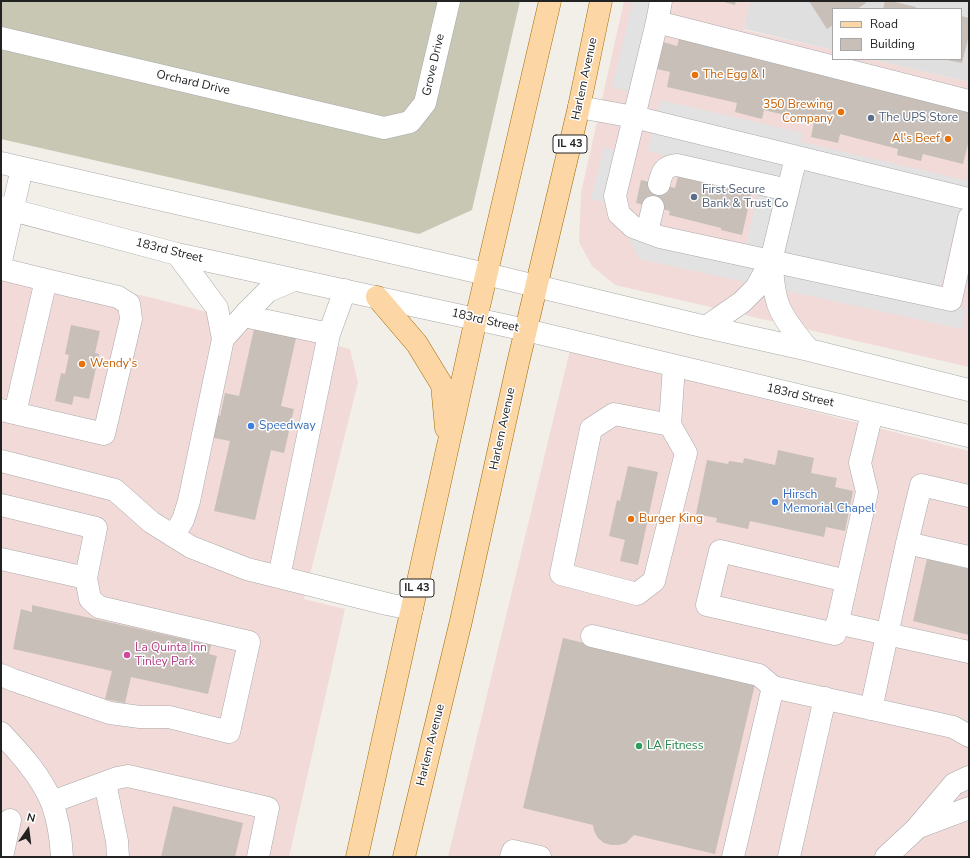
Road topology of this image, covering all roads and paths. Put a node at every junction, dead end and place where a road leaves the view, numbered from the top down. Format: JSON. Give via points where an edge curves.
{"nodes":[{"id":1,"x":449,"y":1,"type":"edge"},
{"id":2,"x":550,"y":1,"type":"edge"},
{"id":3,"x":601,"y":1,"type":"edge"},
{"id":4,"x":659,"y":11,"type":"edge"},
{"id":5,"x":1,"y":38,"type":"edge"},
{"id":6,"x":969,"y":101,"type":"edge"},
{"id":7,"x":579,"y":106,"type":"junction"},
{"id":8,"x":634,"y":117,"type":"junction"},
{"id":9,"x":384,"y":128,"type":"joint"},
{"id":10,"x":796,"y":157,"type":"junction"},
{"id":11,"x":1,"y":163,"type":"edge"},
{"id":12,"x":22,"y":168,"type":"junction"},
{"id":13,"x":659,"y":184,"type":"dead end"},
{"id":14,"x":788,"y":190,"type":"junction"},
{"id":15,"x":969,"y":199,"type":"edge"},
{"id":16,"x":653,"y":207,"type":"dead end"},
{"id":17,"x":7,"y":208,"type":"edge"},
{"id":18,"x":969,"y":218,"type":"edge"},
{"id":19,"x":647,"y":232,"type":"junction"},
{"id":20,"x":178,"y":254,"type":"junction"},
{"id":21,"x":1,"y":261,"type":"edge"},
{"id":22,"x":771,"y":261,"type":"junction"},
{"id":23,"x":1,"y":269,"type":"edge"},
{"id":24,"x":963,"y":272,"type":"edge"},
{"id":25,"x":486,"y":274,"type":"junction"},
{"id":26,"x":46,"y":280,"type":"junction"},
{"id":27,"x":294,"y":280,"type":"junction"},
{"id":28,"x":536,"y":286,"type":"junction"},
{"id":29,"x":345,"y":290,"type":"junction"},
{"id":30,"x":377,"y":297,"type":"junction"},
{"id":31,"x":244,"y":316,"type":"junction"},
{"id":32,"x":476,"y":319,"type":"junction"},
{"id":33,"x":706,"y":327,"type":"junction"},
{"id":34,"x":526,"y":330,"type":"junction"},
{"id":35,"x":329,"y":334,"type":"junction"},
{"id":36,"x":223,"y":339,"type":"junction"},
{"id":37,"x":809,"y":350,"type":"junction"},
{"id":38,"x":674,"y":366,"type":"junction"},
{"id":39,"x":969,"y":390,"type":"edge"},
{"id":40,"x":8,"y":412,"type":"edge"},
{"id":41,"x":872,"y":413,"type":"junction"},
{"id":42,"x":670,"y":425,"type":"junction"},
{"id":43,"x":969,"y":436,"type":"edge"},
{"id":44,"x":449,"y":446,"type":"junction"},
{"id":45,"x":1,"y":461,"type":"edge"},
{"id":46,"x":969,"y":496,"type":"edge"},
{"id":47,"x":1,"y":506,"type":"edge"},
{"id":48,"x":173,"y":536,"type":"junction"},
{"id":49,"x":907,"y":543,"type":"junction"},
{"id":50,"x":969,"y":557,"type":"edge"},
{"id":51,"x":1,"y":559,"type":"edge"},
{"id":52,"x":278,"y":577,"type":"junction"},
{"id":53,"x":86,"y":578,"type":"junction"},
{"id":54,"x":847,"y":581,"type":"junction"},
{"id":55,"x":412,"y":608,"type":"junction"},
{"id":56,"x":837,"y":623,"type":"junction"},
{"id":57,"x":887,"y":634,"type":"junction"},
{"id":58,"x":592,"y":636,"type":"dead end"},
{"id":59,"x":969,"y":652,"type":"edge"},
{"id":60,"x":1,"y":674,"type":"edge"},
{"id":61,"x":773,"y":687,"type":"junction"},
{"id":62,"x":825,"y":698,"type":"junction"},
{"id":63,"x":871,"y":709,"type":"junction"},
{"id":64,"x":1,"y":733,"type":"edge"},
{"id":65,"x":969,"y":736,"type":"edge"},
{"id":66,"x":969,"y":777,"type":"edge"},
{"id":67,"x":105,"y":782,"type":"junction"},
{"id":68,"x":52,"y":802,"type":"junction"},
{"id":69,"x":969,"y":808,"type":"edge"},
{"id":70,"x":10,"y":820,"type":"dead end"},
{"id":71,"x":916,"y":828,"type":"junction"},
{"id":72,"x":2,"y":857,"type":"edge"},
{"id":73,"x":62,"y":857,"type":"edge"},
{"id":74,"x":118,"y":857,"type":"edge"},
{"id":75,"x":258,"y":857,"type":"edge"},
{"id":76,"x":357,"y":857,"type":"edge"},
{"id":77,"x":404,"y":857,"type":"edge"},
{"id":78,"x":511,"y":857,"type":"edge"},
{"id":79,"x":540,"y":857,"type":"edge"},
{"id":80,"x":733,"y":857,"type":"edge"},
{"id":81,"x":789,"y":857,"type":"edge"},
{"id":82,"x":886,"y":857,"type":"edge"}],
"edges":[{"from":1,"to":9,"type":"street","name":"Grove Drive","via":[[425,103],[410,122]]},
{"from":2,"to":25,"type":"main road","number":"IL 43"},
{"from":3,"to":7,"type":"main road","name":"Harlem Avenue","number":"IL 43"},
{"from":4,"to":6,"type":"street"},
{"from":4,"to":8,"type":"street"},
{"from":5,"to":9,"type":"street","name":"Orchard Drive"},
{"from":7,"to":8,"type":"street"},
{"from":7,"to":28,"type":"main road","name":"Harlem Avenue","number":"IL 43"},
{"from":8,"to":10,"type":"street"},
{"from":8,"to":19,"type":"street","via":[[615,196],[619,214],[633,228]]},
{"from":10,"to":14,"type":"street"},
{"from":10,"to":15,"type":"street"},
{"from":11,"to":12,"type":"street"},
{"from":12,"to":17,"type":"street"},
{"from":12,"to":25,"type":"street"},
{"from":13,"to":14,"type":"street","via":[[664,170],[669,165],[677,165]]},
{"from":14,"to":22,"type":"street"},
{"from":16,"to":19,"type":"street"},
{"from":17,"to":20,"type":"street","name":"183rd Street"},
{"from":17,"to":21,"type":"street"},
{"from":18,"to":24,"type":"street"},
{"from":19,"to":22,"type":"street"},
{"from":20,"to":27,"type":"street","name":"183rd Street"},
{"from":20,"to":36,"type":"street","via":[[216,308]]},
{"from":22,"to":24,"type":"street","via":[[951,300]]},
{"from":22,"to":33,"type":"street","via":[[756,288]]},
{"from":22,"to":37,"type":"street","via":[[778,305]]},
{"from":23,"to":26,"type":"street"},
{"from":25,"to":28,"type":"street"},
{"from":25,"to":32,"type":"main road","number":"IL 43"},
{"from":26,"to":40,"type":"street"},
{"from":26,"to":40,"type":"street","via":[[118,297],[129,304],[132,319],[104,434]]},
{"from":27,"to":29,"type":"street","name":"183rd Street"},
{"from":27,"to":31,"type":"street","via":[[268,291]]},
{"from":28,"to":33,"type":"street"},
{"from":28,"to":34,"type":"main road","name":"Harlem Avenue","number":"IL 43"},
{"from":29,"to":30,"type":"street","name":"183rd Street"},
{"from":29,"to":35,"type":"street"},
{"from":30,"to":32,"type":"street","name":"183rd Street"},
{"from":30,"to":44,"type":"main road","via":[[417,344],[442,386]]},
{"from":31,"to":35,"type":"street"},
{"from":31,"to":36,"type":"street"},
{"from":32,"to":34,"type":"street","name":"183rd Street"},
{"from":32,"to":44,"type":"main road","number":"IL 43"},
{"from":33,"to":37,"type":"street"},
{"from":34,"to":38,"type":"street","name":"183rd Street"},
{"from":34,"to":77,"type":"main road","name":"Harlem Avenue","number":"IL 43","via":[[461,621]]},
{"from":35,"to":52,"type":"street"},
{"from":36,"to":48,"type":"street","via":[[189,501],[183,520]]},
{"from":37,"to":39,"type":"street"},
{"from":38,"to":41,"type":"street","name":"183rd Street"},
{"from":38,"to":42,"type":"street"},
{"from":41,"to":43,"type":"street","name":"183rd Street"},
{"from":41,"to":54,"type":"street","via":[[860,463],[867,492]]},
{"from":42,"to":42,"type":"street","via":[[614,414],[591,430],[561,574],[637,594],[654,581],[686,453]]},
{"from":44,"to":55,"type":"main road","number":"IL 43"},
{"from":45,"to":48,"type":"street","via":[[115,490],[151,522]]},
{"from":46,"to":49,"type":"street","via":[[921,485]]},
{"from":47,"to":53,"type":"street","via":[[96,528]]},
{"from":48,"to":52,"type":"street","via":[[198,550],[247,569]]},
{"from":49,"to":50,"type":"street"},
{"from":49,"to":57,"type":"street"},
{"from":51,"to":53,"type":"street"},
{"from":52,"to":55,"type":"street"},
{"from":53,"to":60,"type":"street","via":[[90,599],[99,607],[249,642],[229,732],[169,717],[110,713]]},
{"from":54,"to":56,"type":"street"},
{"from":54,"to":56,"type":"street","via":[[720,551],[707,605],[835,634]]},
{"from":55,"to":76,"type":"main road","number":"IL 43"},
{"from":56,"to":57,"type":"street"},
{"from":57,"to":59,"type":"street"},
{"from":57,"to":63,"type":"street"},
{"from":58,"to":61,"type":"street","via":[[759,675]]},
{"from":61,"to":62,"type":"street"},
{"from":61,"to":80,"type":"street"},
{"from":62,"to":63,"type":"street"},
{"from":62,"to":81,"type":"street"},
{"from":63,"to":65,"type":"street","via":[[953,727]]},
{"from":64,"to":68,"type":"street","via":[[32,770]]},
{"from":66,"to":71,"type":"street","via":[[954,784]]},
{"from":67,"to":68,"type":"street"},
{"from":67,"to":74,"type":"street"},
{"from":67,"to":75,"type":"street","via":[[128,776],[268,808]]},
{"from":68,"to":73,"type":"street"},
{"from":69,"to":71,"type":"street"},
{"from":70,"to":72,"type":"street"},
{"from":71,"to":82,"type":"street"},
{"from":78,"to":79,"type":"street","via":[[513,851]]}]}
